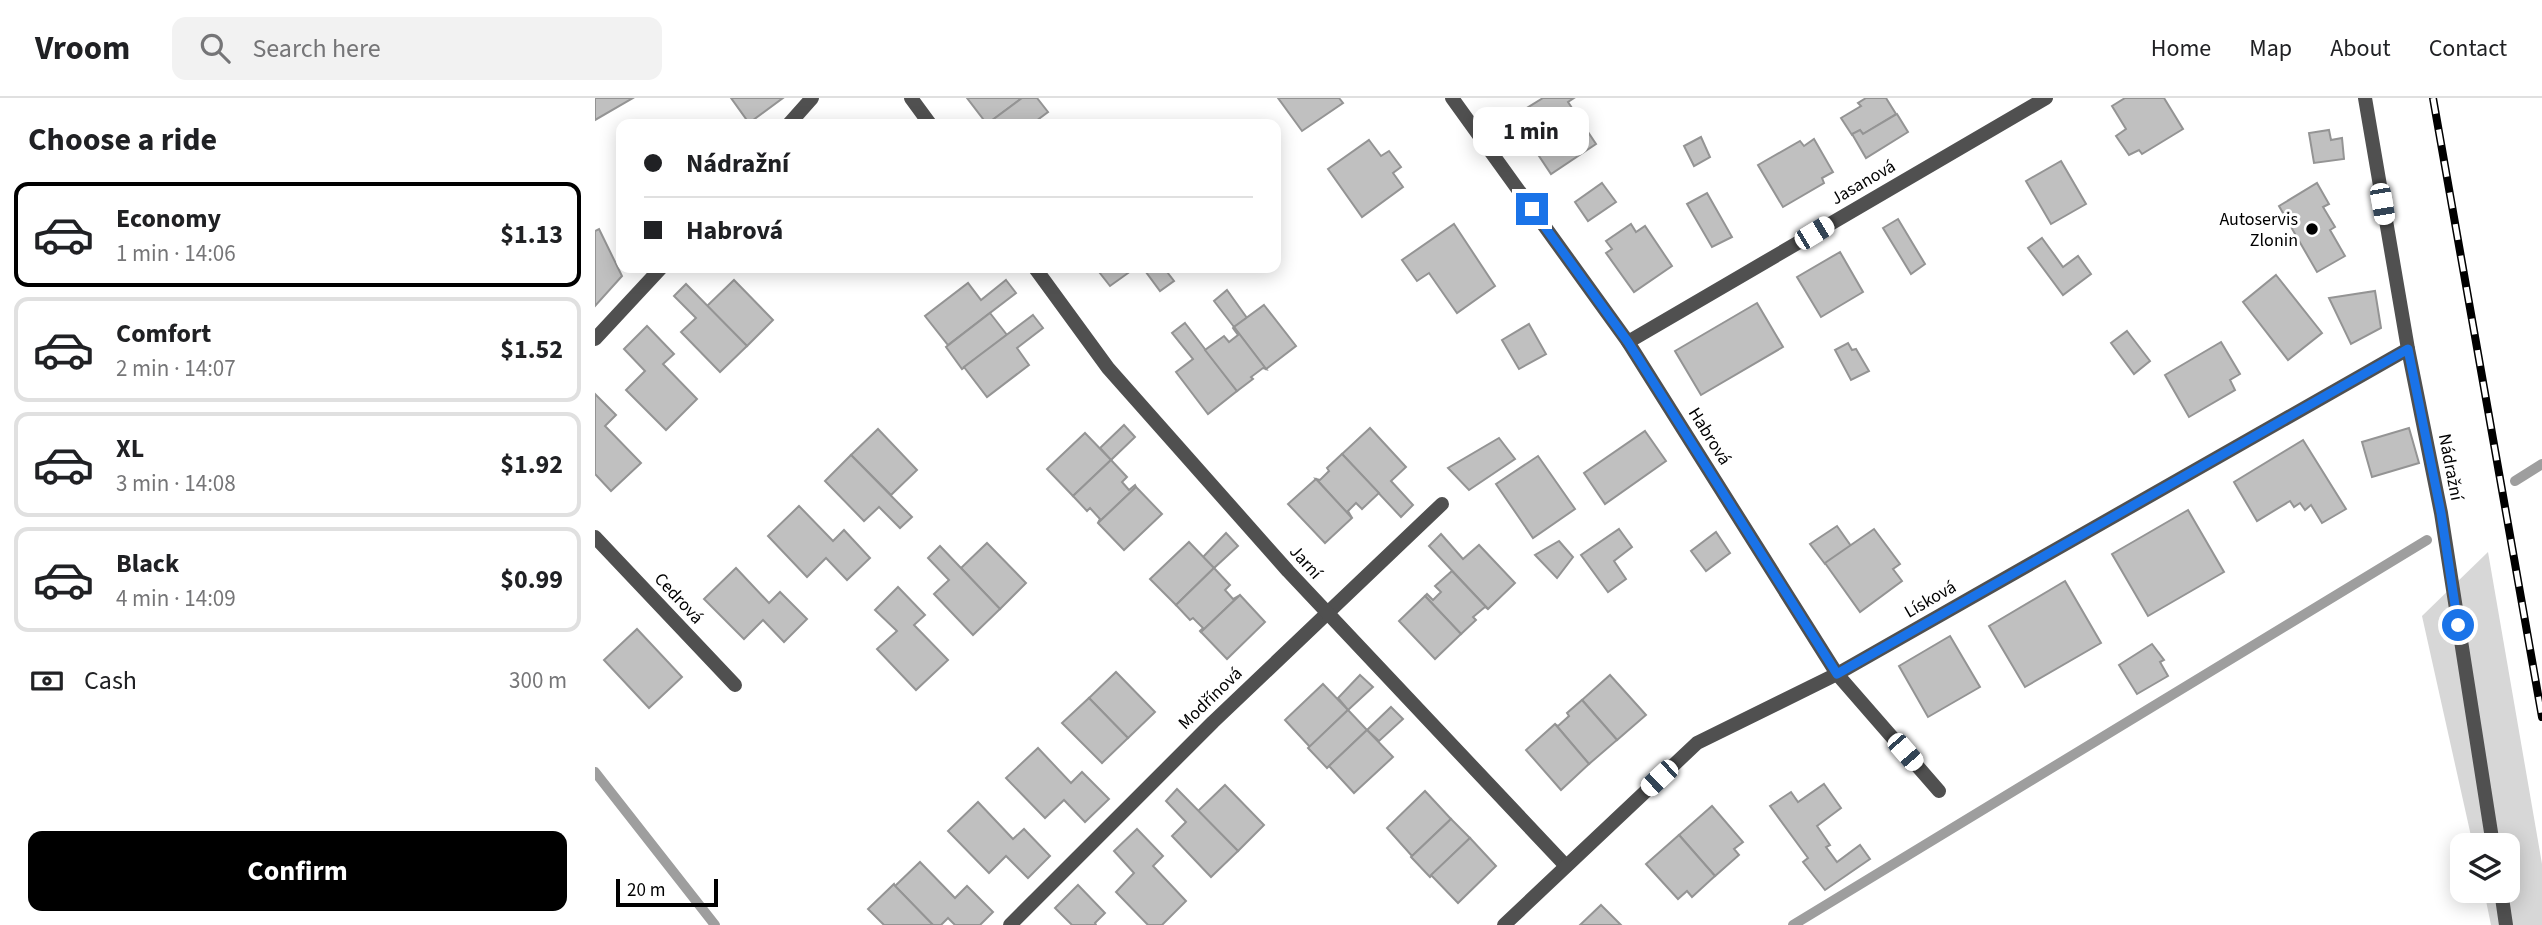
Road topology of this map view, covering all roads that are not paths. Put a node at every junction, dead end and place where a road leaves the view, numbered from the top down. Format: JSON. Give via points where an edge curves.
{"nodes":[{"id":1,"x":812,"y":98,"type":"edge"},
{"id":2,"x":911,"y":98,"type":"edge"},
{"id":3,"x":1452,"y":98,"type":"edge"},
{"id":4,"x":2046,"y":98,"type":"edge"},
{"id":5,"x":2365,"y":98,"type":"edge"},
{"id":6,"x":793,"y":119,"type":"edge"},
{"id":7,"x":926,"y":119,"type":"edge"},
{"id":8,"x":656,"y":273,"type":"edge"},
{"id":9,"x":1039,"y":273,"type":"edge"},
{"id":10,"x":595,"y":339,"type":"edge"},
{"id":11,"x":1628,"y":342,"type":"junction"},
{"id":12,"x":2408,"y":349,"type":"junction"},
{"id":13,"x":1442,"y":504,"type":"dead end"},
{"id":14,"x":595,"y":537,"type":"edge"},
{"id":15,"x":1327,"y":613,"type":"junction"},
{"id":16,"x":1837,"y":674,"type":"junction"},
{"id":17,"x":735,"y":685,"type":"dead end"},
{"id":18,"x":1939,"y":791,"type":"dead end"},
{"id":19,"x":2491,"y":833,"type":"edge"},
{"id":20,"x":1566,"y":866,"type":"junction"},
{"id":21,"x":2503,"y":903,"type":"edge"},
{"id":22,"x":1010,"y":925,"type":"edge"},
{"id":23,"x":1504,"y":925,"type":"edge"},
{"id":24,"x":2506,"y":925,"type":"edge"}],
"edges":[{"from":1,"to":6,"type":"street"},
{"from":2,"to":7,"type":"street"},
{"from":3,"to":11,"type":"street","name":"Habrová"},
{"from":4,"to":11,"type":"street","name":"Jasanová"},
{"from":5,"to":12,"type":"street","name":"Nádražní"},
{"from":8,"to":10,"type":"street"},
{"from":9,"to":15,"type":"street","name":"Jarní","via":[[1108,368]]},
{"from":11,"to":16,"type":"street","name":"Habrová"},
{"from":12,"to":16,"type":"street","name":"Lísková"},
{"from":12,"to":19,"type":"street","name":"Nádražní","via":[[2441,513]]},
{"from":13,"to":15,"type":"street","name":"Modřínová"},
{"from":14,"to":17,"type":"street","name":"Cedrová"},
{"from":15,"to":20,"type":"street","name":"Jarní"},
{"from":15,"to":22,"type":"street","name":"Modřínová"},
{"from":16,"to":18,"type":"street","name":"Habrová"},
{"from":16,"to":20,"type":"street","name":"Lísková","via":[[1697,743]]},
{"from":20,"to":23,"type":"street","name":"Lísková"},
{"from":21,"to":24,"type":"street"}]}
